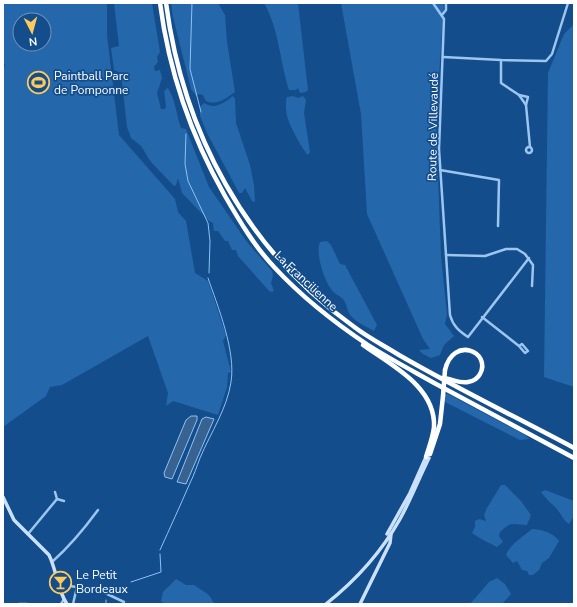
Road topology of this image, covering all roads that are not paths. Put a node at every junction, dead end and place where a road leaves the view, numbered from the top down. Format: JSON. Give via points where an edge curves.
{"nodes":[{"id":1,"x":160,"y":3,"type":"edge"},
{"id":2,"x":166,"y":3,"type":"edge"},
{"id":3,"x":433,"y":3,"type":"edge"},
{"id":4,"x":446,"y":3,"type":"edge"},
{"id":5,"x":568,"y":3,"type":"edge"},
{"id":6,"x":442,"y":15,"type":"junction"},
{"id":7,"x":443,"y":57,"type":"junction"},
{"id":8,"x":501,"y":60,"type":"junction"},
{"id":9,"x":519,"y":95,"type":"junction"},
{"id":10,"x":526,"y":105,"type":"junction"},
{"id":11,"x":530,"y":147,"type":"dead end"},
{"id":12,"x":440,"y":170,"type":"junction"},
{"id":13,"x":498,"y":226,"type":"dead end"},
{"id":14,"x":446,"y":255,"type":"junction"},
{"id":15,"x":529,"y":258,"type":"junction"},
{"id":16,"x":532,"y":286,"type":"dead end"},
{"id":17,"x":482,"y":317,"type":"junction"},
{"id":18,"x":358,"y":338,"type":"junction"},
{"id":19,"x":519,"y":346,"type":"dead end"},
{"id":20,"x":440,"y":378,"type":"junction"},
{"id":21,"x":574,"y":448,"type":"edge"},
{"id":22,"x":427,"y":457,"type":"junction"},
{"id":23,"x":574,"y":458,"type":"edge"},
{"id":24,"x":55,"y":492,"type":"dead end"},
{"id":25,"x":3,"y":497,"type":"edge"},
{"id":26,"x":57,"y":499,"type":"junction"},
{"id":27,"x":64,"y":501,"type":"dead end"},
{"id":28,"x":98,"y":510,"type":"dead end"},
{"id":29,"x":391,"y":533,"type":"junction"},
{"id":30,"x":28,"y":534,"type":"junction"},
{"id":31,"x":371,"y":559,"type":"junction"},
{"id":32,"x":52,"y":562,"type":"junction"},
{"id":33,"x":59,"y":586,"type":"junction"},
{"id":34,"x":77,"y":587,"type":"junction"},
{"id":35,"x":64,"y":599,"type":"junction"},
{"id":36,"x":124,"y":602,"type":"dead end"},
{"id":37,"x":361,"y":602,"type":"edge"},
{"id":38,"x":19,"y":604,"type":"edge"},
{"id":39,"x":27,"y":604,"type":"edge"},
{"id":40,"x":61,"y":604,"type":"edge"},
{"id":41,"x":67,"y":604,"type":"edge"},
{"id":42,"x":73,"y":604,"type":"edge"},
{"id":43,"x":326,"y":604,"type":"edge"}],
"edges":[{"from":1,"to":18,"type":"highway","name":"La Francilienne","via":[[171,64],[181,100],[200,149],[238,218],[276,269]]},
{"from":2,"to":20,"type":"highway","name":"La Francilienne","via":[[177,64],[194,117],[209,154],[254,229],[294,276],[331,310],[353,327]]},
{"from":3,"to":6,"type":"street"},
{"from":4,"to":6,"type":"street","via":[[446,10]]},
{"from":5,"to":8,"type":"street","via":[[552,54],[546,61]]},
{"from":6,"to":7,"type":"street","name":"Route de Villevaudé"},
{"from":7,"to":8,"type":"street"},
{"from":7,"to":12,"type":"street","name":"Route de Villevaudé"},
{"from":8,"to":9,"type":"street","via":[[500,83]]},
{"from":9,"to":10,"type":"street"},
{"from":9,"to":10,"type":"street","via":[[528,97]]},
{"from":10,"to":11,"type":"street"},
{"from":12,"to":13,"type":"street","via":[[498,180]]},
{"from":12,"to":14,"type":"street","name":"Route de Villevaudé"},
{"from":14,"to":15,"type":"street","via":[[485,256],[500,250],[512,249],[521,251]]},
{"from":14,"to":17,"type":"street","name":"Route de Villevaudé","via":[[450,315],[454,326],[468,337]]},
{"from":15,"to":16,"type":"street","via":[[534,270]]},
{"from":15,"to":17,"type":"street"},
{"from":17,"to":19,"type":"street"},
{"from":18,"to":22,"type":"highway","via":[[361,343],[415,384],[426,398],[434,422]]},
{"from":18,"to":23,"type":"highway","name":"La Francilienne","via":[[410,370]]},
{"from":20,"to":21,"type":"highway","name":"La Francilienne"},
{"from":20,"to":22,"type":"highway","bridge":true,"via":[[447,378],[461,382],[474,381],[480,375],[480,358],[476,353],[467,350],[450,357],[445,370],[443,396],[440,424]]},
{"from":22,"to":29,"type":"main road","via":[[403,513]]},
{"from":22,"to":31,"type":"main road","via":[[398,517]]},
{"from":24,"to":26,"type":"street"},
{"from":25,"to":30,"type":"main road","via":[[14,520]]},
{"from":26,"to":27,"type":"street"},
{"from":26,"to":30,"type":"street"},
{"from":28,"to":32,"type":"street","via":[[78,536]]},
{"from":29,"to":31,"type":"main road"},
{"from":29,"to":37,"type":"main road","via":[[390,543]]},
{"from":30,"to":32,"type":"main road"},
{"from":31,"to":43,"type":"main road"},
{"from":32,"to":33,"type":"main road"},
{"from":33,"to":34,"type":"street"},
{"from":33,"to":35,"type":"main road"},
{"from":34,"to":36,"type":"street","via":[[103,592]]},
{"from":34,"to":42,"type":"street"},
{"from":35,"to":40,"type":"street"},
{"from":35,"to":41,"type":"main road"},
{"from":38,"to":39,"type":"street"}]}
